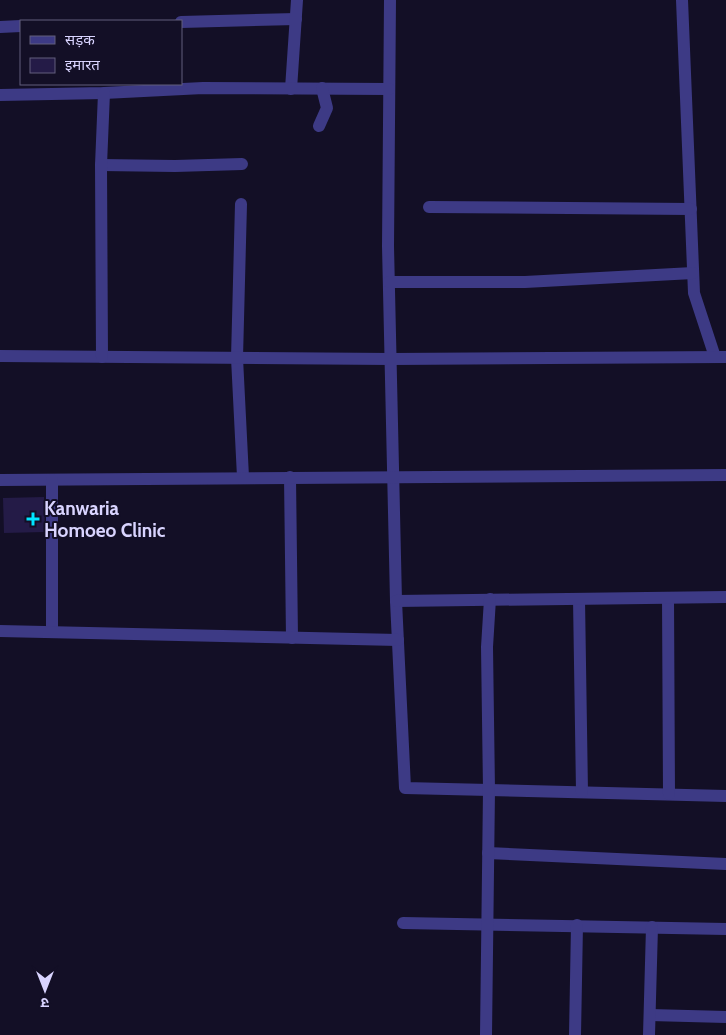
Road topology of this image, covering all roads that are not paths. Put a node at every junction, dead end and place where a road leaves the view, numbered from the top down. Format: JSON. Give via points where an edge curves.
{"nodes":[{"id":1,"x":297,"y":0,"type":"edge"},
{"id":2,"x":390,"y":0,"type":"edge"},
{"id":3,"x":682,"y":0,"type":"edge"},
{"id":4,"x":296,"y":19,"type":"junction"},
{"id":5,"x":182,"y":22,"type":"edge"},
{"id":6,"x":20,"y":26,"type":"edge"},
{"id":7,"x":0,"y":27,"type":"edge"},
{"id":8,"x":322,"y":88,"type":"junction"},
{"id":9,"x":291,"y":89,"type":"junction"},
{"id":10,"x":389,"y":89,"type":"junction"},
{"id":11,"x":104,"y":94,"type":"junction"},
{"id":12,"x":0,"y":95,"type":"edge"},
{"id":13,"x":319,"y":126,"type":"dead end"},
{"id":14,"x":242,"y":164,"type":"dead end"},
{"id":15,"x":101,"y":165,"type":"junction"},
{"id":16,"x":241,"y":204,"type":"dead end"},
{"id":17,"x":429,"y":207,"type":"dead end"},
{"id":18,"x":691,"y":210,"type":"junction"},
{"id":19,"x":693,"y":274,"type":"junction"},
{"id":20,"x":389,"y":282,"type":"junction"},
{"id":21,"x":0,"y":356,"type":"edge"},
{"id":22,"x":102,"y":357,"type":"junction"},
{"id":23,"x":720,"y":357,"type":"edge"},
{"id":24,"x":237,"y":358,"type":"junction"},
{"id":25,"x":392,"y":359,"type":"junction"},
{"id":26,"x":395,"y":476,"type":"junction"},
{"id":27,"x":726,"y":476,"type":"edge"},
{"id":28,"x":243,"y":477,"type":"junction"},
{"id":29,"x":290,"y":477,"type":"junction"},
{"id":30,"x":0,"y":480,"type":"edge"},
{"id":31,"x":52,"y":480,"type":"junction"},
{"id":32,"x":726,"y":597,"type":"edge"},
{"id":33,"x":668,"y":598,"type":"junction"},
{"id":34,"x":490,"y":599,"type":"junction"},
{"id":35,"x":579,"y":599,"type":"junction"},
{"id":36,"x":396,"y":601,"type":"junction"},
{"id":37,"x":0,"y":631,"type":"edge"},
{"id":38,"x":52,"y":631,"type":"junction"},
{"id":39,"x":292,"y":638,"type":"junction"},
{"id":40,"x":398,"y":640,"type":"junction"},
{"id":41,"x":489,"y":790,"type":"junction"},
{"id":42,"x":582,"y":792,"type":"junction"},
{"id":43,"x":669,"y":794,"type":"junction"},
{"id":44,"x":726,"y":796,"type":"edge"},
{"id":45,"x":488,"y":853,"type":"junction"},
{"id":46,"x":726,"y":864,"type":"edge"},
{"id":47,"x":403,"y":923,"type":"dead end"},
{"id":48,"x":487,"y":923,"type":"junction"},
{"id":49,"x":577,"y":926,"type":"junction"},
{"id":50,"x":652,"y":927,"type":"junction"},
{"id":51,"x":726,"y":929,"type":"edge"},
{"id":52,"x":650,"y":1014,"type":"junction"},
{"id":53,"x":726,"y":1017,"type":"edge"},
{"id":54,"x":486,"y":1035,"type":"edge"},
{"id":55,"x":575,"y":1035,"type":"edge"},
{"id":56,"x":649,"y":1035,"type":"edge"}],
"edges":[{"from":1,"to":4,"type":"street"},
{"from":2,"to":10,"type":"street"},
{"from":3,"to":18,"type":"street"},
{"from":4,"to":5,"type":"street"},
{"from":4,"to":9,"type":"street"},
{"from":6,"to":7,"type":"street"},
{"from":8,"to":9,"type":"street"},
{"from":8,"to":10,"type":"street"},
{"from":8,"to":13,"type":"street","via":[[327,108]]},
{"from":9,"to":11,"type":"street","via":[[203,88]]},
{"from":10,"to":20,"type":"street"},
{"from":11,"to":12,"type":"street"},
{"from":11,"to":15,"type":"street"},
{"from":14,"to":15,"type":"street"},
{"from":15,"to":22,"type":"street"},
{"from":16,"to":24,"type":"street"},
{"from":17,"to":18,"type":"street"},
{"from":18,"to":19,"type":"street"},
{"from":19,"to":20,"type":"street","via":[[525,282]]},
{"from":19,"to":23,"type":"street","via":[[694,293]]},
{"from":20,"to":25,"type":"street"},
{"from":21,"to":22,"type":"street"},
{"from":22,"to":24,"type":"street"},
{"from":23,"to":25,"type":"street"},
{"from":24,"to":25,"type":"street"},
{"from":24,"to":28,"type":"street"},
{"from":25,"to":26,"type":"street"},
{"from":26,"to":27,"type":"street"},
{"from":26,"to":29,"type":"street"},
{"from":26,"to":36,"type":"street"},
{"from":28,"to":29,"type":"street"},
{"from":28,"to":31,"type":"street"},
{"from":29,"to":39,"type":"street"},
{"from":30,"to":31,"type":"street"},
{"from":31,"to":38,"type":"street"},
{"from":32,"to":33,"type":"street"},
{"from":33,"to":35,"type":"street"},
{"from":33,"to":43,"type":"street"},
{"from":34,"to":35,"type":"street"},
{"from":34,"to":36,"type":"street"},
{"from":34,"to":41,"type":"street","via":[[487,648]]},
{"from":35,"to":42,"type":"street"},
{"from":36,"to":40,"type":"street"},
{"from":37,"to":38,"type":"street"},
{"from":38,"to":39,"type":"street"},
{"from":39,"to":40,"type":"street"},
{"from":40,"to":41,"type":"street","via":[[405,788]]},
{"from":41,"to":42,"type":"street"},
{"from":41,"to":45,"type":"street"},
{"from":42,"to":43,"type":"street"},
{"from":43,"to":44,"type":"street"},
{"from":45,"to":46,"type":"street"},
{"from":45,"to":48,"type":"street"},
{"from":47,"to":48,"type":"street"},
{"from":48,"to":49,"type":"street"},
{"from":48,"to":54,"type":"street"},
{"from":49,"to":50,"type":"street"},
{"from":49,"to":55,"type":"street"},
{"from":50,"to":51,"type":"street"},
{"from":50,"to":52,"type":"street"},
{"from":52,"to":53,"type":"street"},
{"from":52,"to":56,"type":"street"}]}
